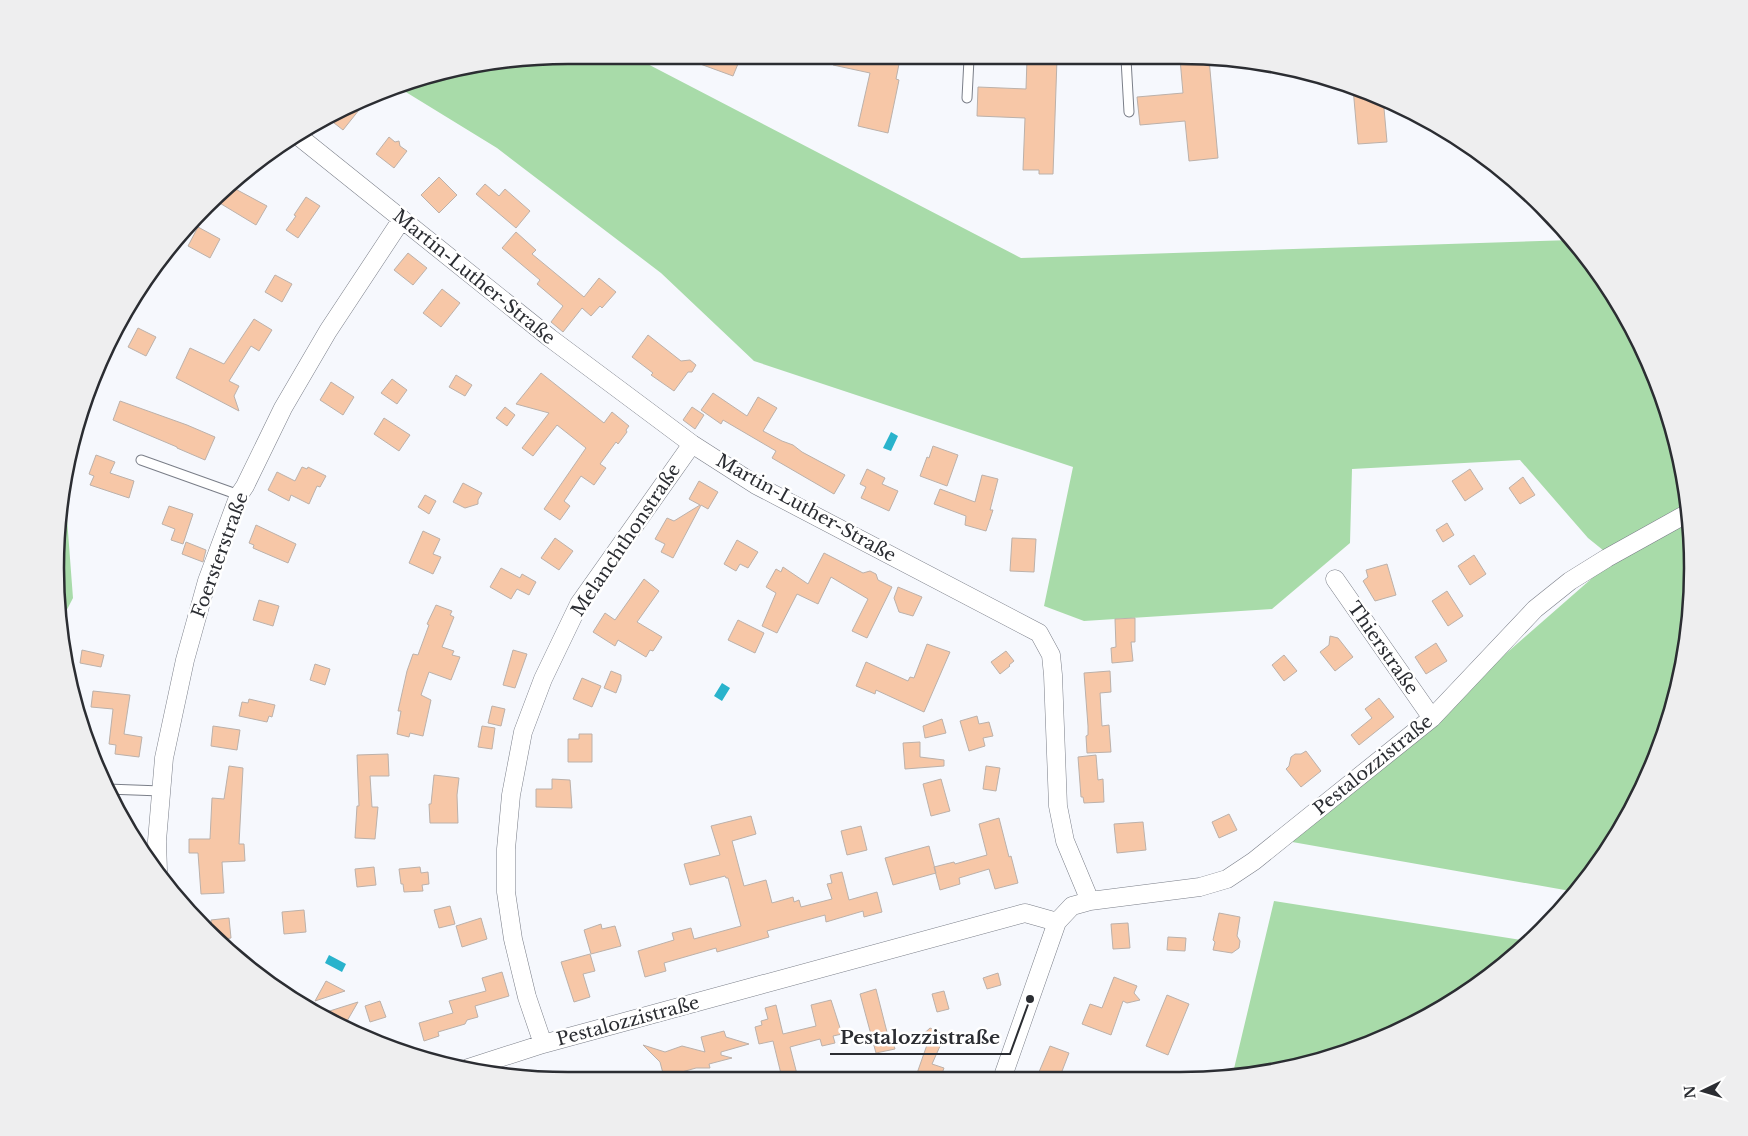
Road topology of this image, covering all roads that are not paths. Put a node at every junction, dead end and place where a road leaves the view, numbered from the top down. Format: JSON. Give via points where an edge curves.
{"nodes":[{"id":1,"x":969,"y":64,"type":"edge"},
{"id":2,"x":1126,"y":64,"type":"edge"},
{"id":3,"x":967,"y":98,"type":"dead end"},
{"id":4,"x":1129,"y":112,"type":"dead end"},
{"id":5,"x":303,"y":139,"type":"edge"},
{"id":6,"x":402,"y":219,"type":"junction"},
{"id":7,"x":692,"y":444,"type":"junction"},
{"id":8,"x":141,"y":460,"type":"dead end"},
{"id":9,"x":239,"y":495,"type":"junction"},
{"id":10,"x":1681,"y":517,"type":"edge"},
{"id":11,"x":1335,"y":579,"type":"dead end"},
{"id":12,"x":1432,"y":718,"type":"junction"},
{"id":13,"x":115,"y":789,"type":"edge"},
{"id":14,"x":161,"y":791,"type":"junction"},
{"id":15,"x":158,"y":860,"type":"edge"},
{"id":16,"x":1090,"y":901,"type":"junction"},
{"id":17,"x":1057,"y":922,"type":"junction"},
{"id":18,"x":543,"y":1044,"type":"junction"},
{"id":19,"x":494,"y":1067,"type":"edge"},
{"id":20,"x":1004,"y":1072,"type":"edge"}],
"edges":[{"from":1,"to":3,"type":"lane"},
{"from":2,"to":4,"type":"lane"},
{"from":5,"to":6,"type":"street","name":"Martin-Luther-Straße"},
{"from":6,"to":7,"type":"street","name":"Martin-Luther-Straße","via":[[550,338]]},
{"from":6,"to":9,"type":"street","name":"Foersterstraße","via":[[328,331],[283,408]]},
{"from":7,"to":16,"type":"street","name":"Martin-Luther-Straße","via":[[756,485],[1039,633],[1052,662],[1058,806],[1065,841]]},
{"from":7,"to":18,"type":"street","name":"Melanchthonstraße","via":[[579,604],[543,679],[523,732],[511,795],[506,892],[527,997]]},
{"from":8,"to":9,"type":"lane"},
{"from":9,"to":14,"type":"street","name":"Foersterstraße","via":[[207,582],[185,660],[164,758]]},
{"from":10,"to":12,"type":"street","name":"Pestalozzistraße","via":[[1570,581],[1535,609]]},
{"from":11,"to":12,"type":"street","name":"Thierstraße"},
{"from":12,"to":16,"type":"street","name":"Pestalozzistraße","via":[[1254,861],[1227,879],[1200,887]]},
{"from":13,"to":14,"type":"lane"},
{"from":14,"to":15,"type":"street","name":"Foersterstraße"},
{"from":16,"to":17,"type":"street","name":"Pestalozzistraße","via":[[1072,906]]},
{"from":17,"to":18,"type":"street","name":"Pestalozzistraße","via":[[1025,913]]},
{"from":17,"to":20,"type":"street"},
{"from":18,"to":19,"type":"street","name":"Pestalozzistraße"}]}
